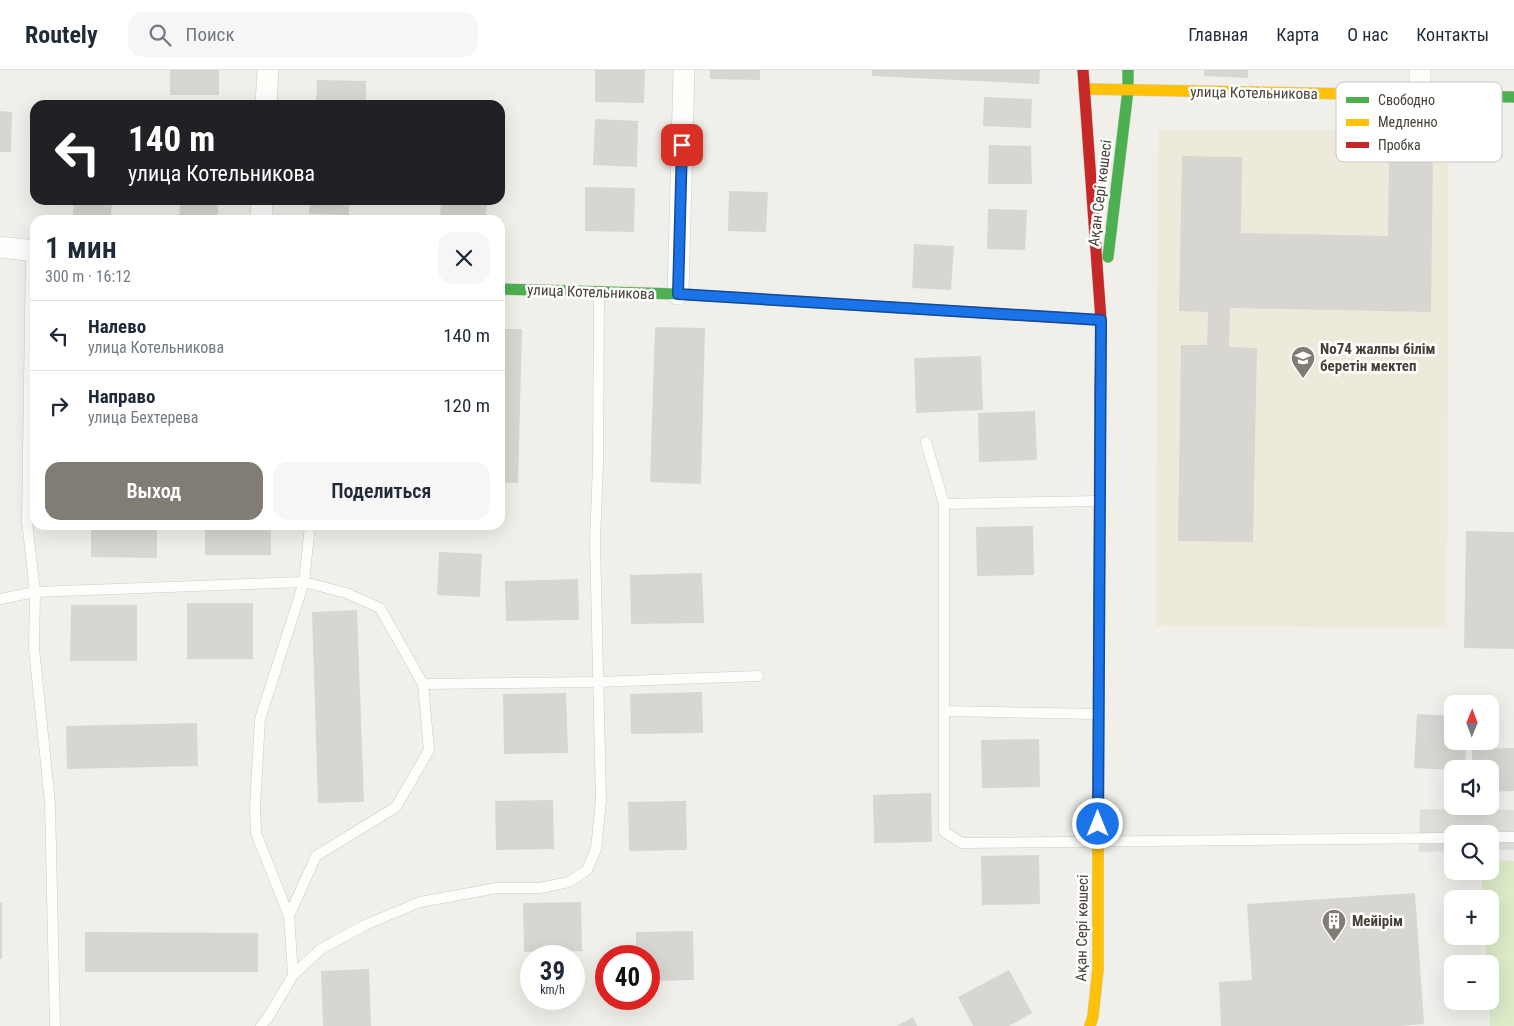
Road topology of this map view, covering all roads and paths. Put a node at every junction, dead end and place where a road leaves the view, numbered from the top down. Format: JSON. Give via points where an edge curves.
{"nodes":[{"id":1,"x":268,"y":70,"type":"edge"},
{"id":2,"x":684,"y":70,"type":"edge"},
{"id":3,"x":1083,"y":70,"type":"edge"},
{"id":4,"x":1128,"y":70,"type":"edge"},
{"id":5,"x":1084,"y":89,"type":"junction"},
{"id":6,"x":1128,"y":90,"type":"junction"},
{"id":7,"x":1336,"y":94,"type":"edge"},
{"id":8,"x":266,"y":100,"type":"edge"},
{"id":9,"x":0,"y":247,"type":"edge"},
{"id":10,"x":30,"y":250,"type":"edge"},
{"id":11,"x":505,"y":289,"type":"edge"},
{"id":12,"x":599,"y":292,"type":"junction"},
{"id":13,"x":678,"y":294,"type":"junction"},
{"id":14,"x":1101,"y":320,"type":"junction"},
{"id":15,"x":30,"y":413,"type":"edge"},
{"id":16,"x":926,"y":442,"type":"dead end"},
{"id":17,"x":1099,"y":501,"type":"junction"},
{"id":18,"x":944,"y":504,"type":"junction"},
{"id":19,"x":309,"y":530,"type":"edge"},
{"id":20,"x":304,"y":582,"type":"junction"},
{"id":21,"x":34,"y":592,"type":"junction"},
{"id":22,"x":0,"y":599,"type":"edge"},
{"id":23,"x":758,"y":676,"type":"dead end"},
{"id":24,"x":598,"y":682,"type":"junction"},
{"id":25,"x":423,"y":684,"type":"junction"},
{"id":26,"x":944,"y":712,"type":"junction"},
{"id":27,"x":1098,"y":714,"type":"junction"},
{"id":28,"x":1499,"y":837,"type":"edge"},
{"id":29,"x":1514,"y":837,"type":"edge"},
{"id":30,"x":1444,"y":838,"type":"edge"},
{"id":31,"x":1098,"y":842,"type":"junction"},
{"id":32,"x":289,"y":916,"type":"junction"},
{"id":33,"x":293,"y":975,"type":"junction"},
{"id":34,"x":55,"y":1026,"type":"edge"},
{"id":35,"x":261,"y":1026,"type":"edge"},
{"id":36,"x":1090,"y":1026,"type":"edge"}],
"edges":[{"from":1,"to":8,"type":"street"},
{"from":2,"to":13,"type":"street"},
{"from":3,"to":5,"type":"street","name":"Ақан Сері көшесі"},
{"from":4,"to":6,"type":"street","name":"Ақан Сері көшесі"},
{"from":5,"to":6,"type":"street","name":"улица Котельникова"},
{"from":5,"to":14,"type":"street","name":"Ақан Сері көшесі"},
{"from":6,"to":7,"type":"street","name":"улица Котельникова"},
{"from":6,"to":14,"type":"street","name":"Ақан Сері көшесі"},
{"from":9,"to":10,"type":"street"},
{"from":11,"to":12,"type":"street","name":"улица Котельникова"},
{"from":12,"to":13,"type":"street","name":"улица Котельникова"},
{"from":12,"to":24,"type":"lane","via":[[595,542]]},
{"from":13,"to":14,"type":"street","name":"улица Котельникова"},
{"from":14,"to":17,"type":"street","name":"Ақан Сері көшесі"},
{"from":15,"to":21,"type":"lane","via":[[28,521]]},
{"from":16,"to":18,"type":"lane"},
{"from":17,"to":18,"type":"lane"},
{"from":17,"to":27,"type":"street","name":"Ақан Сері көшесі"},
{"from":18,"to":26,"type":"lane"},
{"from":19,"to":20,"type":"lane"},
{"from":20,"to":21,"type":"lane"},
{"from":20,"to":25,"type":"lane","via":[[346,593],[380,608]]},
{"from":20,"to":32,"type":"lane","via":[[260,719],[255,808],[256,833]]},
{"from":21,"to":22,"type":"lane"},
{"from":21,"to":34,"type":"lane","via":[[34,648],[50,804]]},
{"from":23,"to":24,"type":"lane"},
{"from":24,"to":25,"type":"lane"},
{"from":24,"to":33,"type":"lane","via":[[601,800],[596,849],[587,870],[569,882],[540,888],[497,888],[420,902],[321,950]]},
{"from":25,"to":32,"type":"lane","via":[[429,750],[396,807],[316,856]]},
{"from":26,"to":27,"type":"lane"},
{"from":26,"to":31,"type":"lane","via":[[944,832],[962,843]]},
{"from":27,"to":31,"type":"street","name":"Ақан Сері көшесі"},
{"from":28,"to":29,"type":"lane"},
{"from":30,"to":31,"type":"lane"},
{"from":31,"to":36,"type":"street","name":"Ақан Сері көшесі","via":[[1098,969]]},
{"from":32,"to":33,"type":"lane"},
{"from":33,"to":35,"type":"lane"}]}
